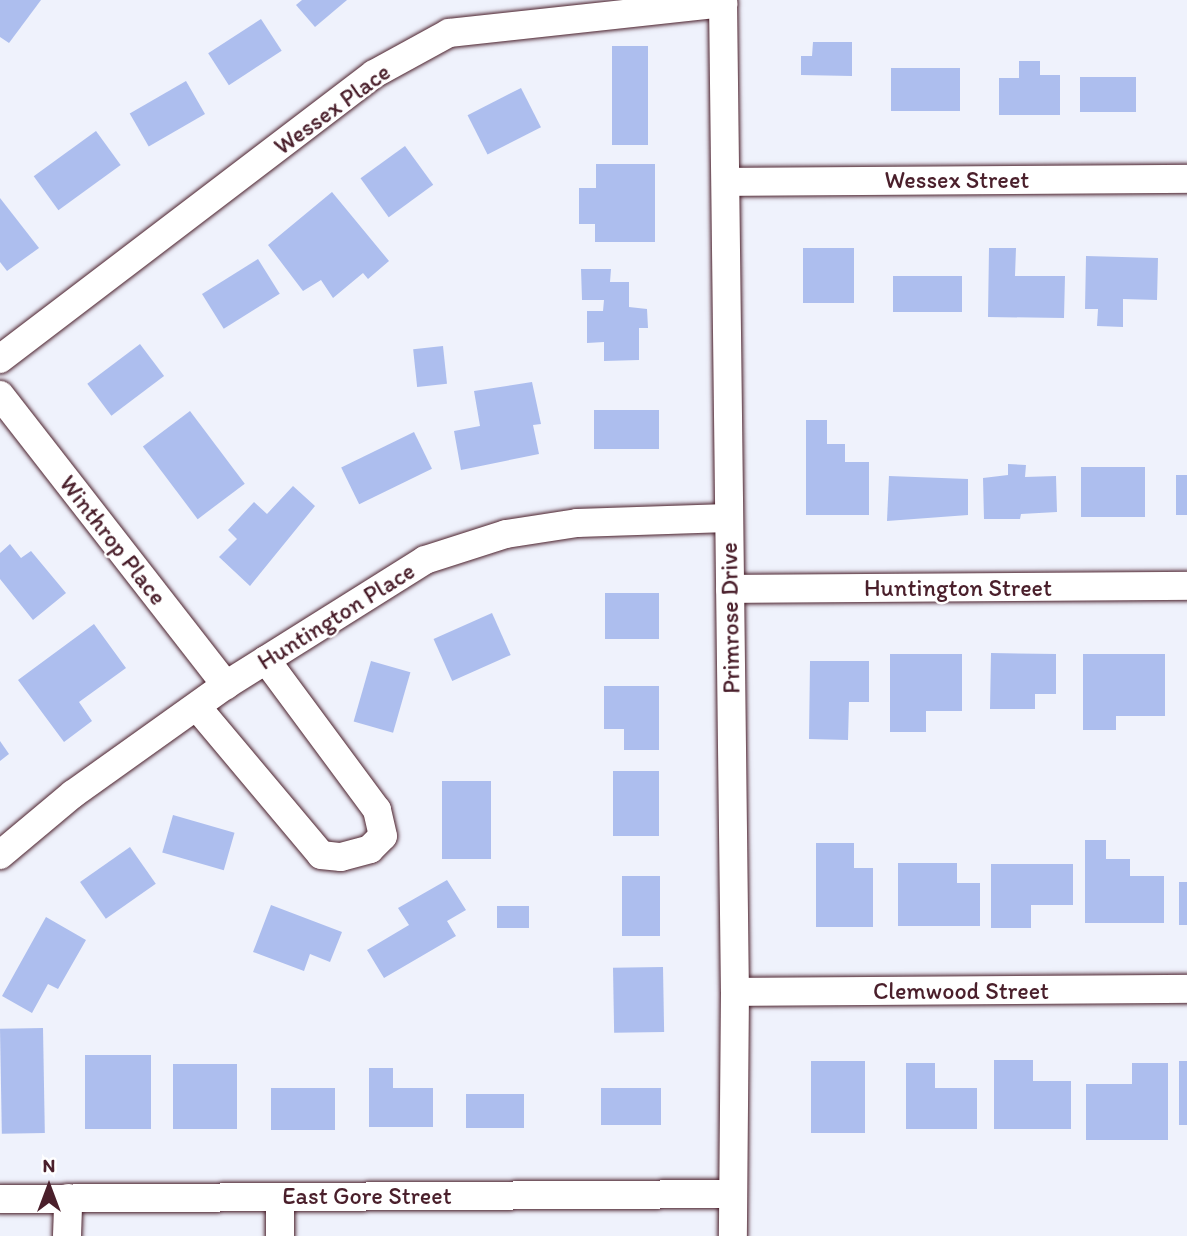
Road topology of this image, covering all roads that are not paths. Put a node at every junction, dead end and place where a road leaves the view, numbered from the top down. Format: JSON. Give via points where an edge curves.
{"nodes":[{"id":1,"x":723,"y":1,"type":"edge"},
{"id":2,"x":1187,"y":179,"type":"edge"},
{"id":3,"x":726,"y":182,"type":"junction"},
{"id":4,"x":0,"y":359,"type":"edge"},
{"id":5,"x":0,"y":395,"type":"edge"},
{"id":6,"x":728,"y":518,"type":"junction"},
{"id":7,"x":1187,"y":586,"type":"edge"},
{"id":8,"x":730,"y":589,"type":"junction"},
{"id":9,"x":266,"y":660,"type":"junction"},
{"id":10,"x":226,"y":685,"type":"junction"},
{"id":11,"x":197,"y":707,"type":"junction"},
{"id":12,"x":0,"y":855,"type":"edge"},
{"id":13,"x":1187,"y":989,"type":"edge"},
{"id":14,"x":735,"y":992,"type":"junction"},
{"id":15,"x":733,"y":1194,"type":"junction"},
{"id":16,"x":279,"y":1197,"type":"junction"},
{"id":17,"x":68,"y":1198,"type":"junction"},
{"id":18,"x":0,"y":1199,"type":"edge"},
{"id":19,"x":67,"y":1236,"type":"edge"},
{"id":20,"x":280,"y":1236,"type":"edge"},
{"id":21,"x":733,"y":1236,"type":"edge"}],
"edges":[{"from":1,"to":3,"type":"street","name":"Primrose Drive"},
{"from":1,"to":4,"type":"street","name":"Wessex Place","via":[[449,33],[374,74]]},
{"from":2,"to":3,"type":"street","name":"Wessex Street"},
{"from":3,"to":6,"type":"street","name":"Primrose Drive"},
{"from":5,"to":10,"type":"street","name":"Winthrop Place"},
{"from":6,"to":8,"type":"street","name":"Primrose Drive"},
{"from":6,"to":9,"type":"street","name":"Huntington Place","via":[[577,523],[506,534],[425,560]]},
{"from":7,"to":8,"type":"street","name":"Huntington Street"},
{"from":8,"to":14,"type":"street","name":"Primrose Drive"},
{"from":9,"to":10,"type":"street","name":"Huntington Place"},
{"from":9,"to":11,"type":"street","via":[[377,810],[383,836],[370,849],[341,857],[321,855]]},
{"from":10,"to":11,"type":"street","name":"Huntington Place"},
{"from":11,"to":12,"type":"street","name":"Huntington Place","via":[[73,794]]},
{"from":13,"to":14,"type":"street","name":"Clemwood Street"},
{"from":14,"to":15,"type":"street","name":"Primrose Drive"},
{"from":15,"to":16,"type":"street","name":"East Gore Street"},
{"from":15,"to":21,"type":"street","name":"Primrose Drive"},
{"from":16,"to":17,"type":"street","name":"East Gore Street"},
{"from":16,"to":20,"type":"street"},
{"from":17,"to":18,"type":"street","name":"East Gore Street"},
{"from":17,"to":19,"type":"street"}]}
